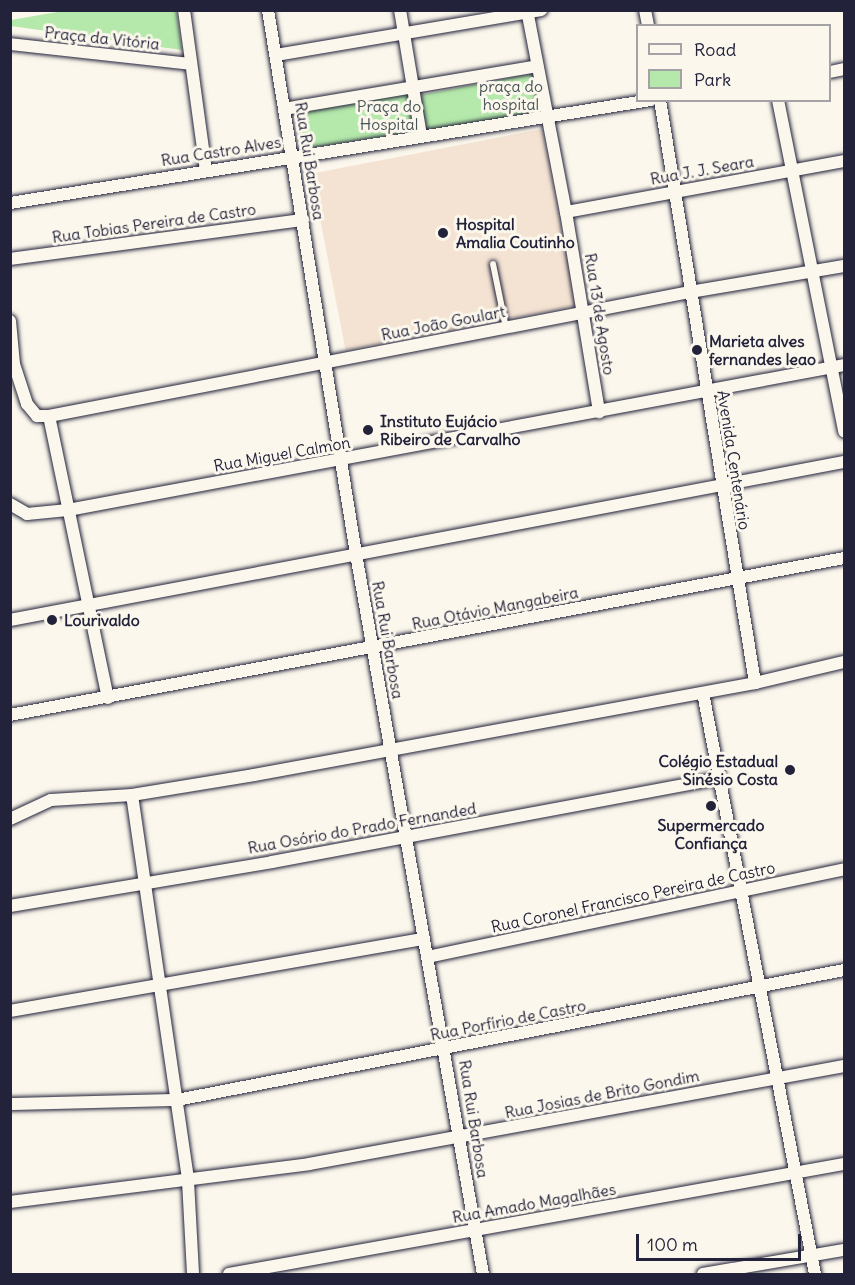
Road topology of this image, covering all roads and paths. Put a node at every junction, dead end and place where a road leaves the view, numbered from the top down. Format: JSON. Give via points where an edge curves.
{"nodes":[{"id":1,"x":184,"y":10,"type":"edge"},
{"id":2,"x":268,"y":10,"type":"edge"},
{"id":3,"x":400,"y":10,"type":"edge"},
{"id":4,"x":542,"y":10,"type":"edge"},
{"id":5,"x":527,"y":12,"type":"edge"},
{"id":6,"x":404,"y":34,"type":"junction"},
{"id":7,"x":10,"y":44,"type":"edge"},
{"id":8,"x":276,"y":55,"type":"junction"},
{"id":9,"x":191,"y":64,"type":"junction"},
{"id":10,"x":537,"y":66,"type":"junction"},
{"id":11,"x":413,"y":87,"type":"junction"},
{"id":12,"x":638,"y":102,"type":"edge"},
{"id":13,"x":660,"y":102,"type":"edge"},
{"id":14,"x":778,"y":102,"type":"edge"},
{"id":15,"x":284,"y":109,"type":"junction"},
{"id":16,"x":546,"y":116,"type":"junction"},
{"id":17,"x":421,"y":136,"type":"junction"},
{"id":18,"x":291,"y":156,"type":"junction"},
{"id":19,"x":844,"y":161,"type":"edge"},
{"id":20,"x":206,"y":170,"type":"junction"},
{"id":21,"x":793,"y":172,"type":"junction"},
{"id":22,"x":674,"y":191,"type":"junction"},
{"id":23,"x":10,"y":203,"type":"edge"},
{"id":24,"x":566,"y":212,"type":"junction"},
{"id":25,"x":303,"y":220,"type":"junction"},
{"id":26,"x":10,"y":258,"type":"edge"},
{"id":27,"x":493,"y":264,"type":"dead end"},
{"id":28,"x":844,"y":266,"type":"edge"},
{"id":29,"x":813,"y":272,"type":"junction"},
{"id":30,"x":690,"y":292,"type":"junction"},
{"id":31,"x":584,"y":312,"type":"junction"},
{"id":32,"x":10,"y":321,"type":"edge"},
{"id":33,"x":506,"y":328,"type":"junction"},
{"id":34,"x":327,"y":362,"type":"junction"},
{"id":35,"x":12,"y":364,"type":"edge"},
{"id":36,"x":844,"y":365,"type":"edge"},
{"id":37,"x":831,"y":368,"type":"junction"},
{"id":38,"x":706,"y":391,"type":"junction"},
{"id":39,"x":599,"y":412,"type":"junction"},
{"id":40,"x":49,"y":416,"type":"junction"},
{"id":41,"x":844,"y":431,"type":"edge"},
{"id":42,"x":342,"y":460,"type":"junction"},
{"id":43,"x":844,"y":462,"type":"edge"},
{"id":44,"x":722,"y":486,"type":"junction"},
{"id":45,"x":10,"y":504,"type":"edge"},
{"id":46,"x":68,"y":510,"type":"junction"},
{"id":47,"x":356,"y":554,"type":"junction"},
{"id":48,"x":844,"y":558,"type":"edge"},
{"id":49,"x":736,"y":579,"type":"junction"},
{"id":50,"x":88,"y":605,"type":"junction"},
{"id":51,"x":10,"y":620,"type":"edge"},
{"id":52,"x":372,"y":648,"type":"junction"},
{"id":53,"x":844,"y":662,"type":"edge"},
{"id":54,"x":754,"y":683,"type":"junction"},
{"id":55,"x":703,"y":693,"type":"junction"},
{"id":56,"x":108,"y":698,"type":"junction"},
{"id":57,"x":10,"y":715,"type":"edge"},
{"id":58,"x":391,"y":750,"type":"junction"},
{"id":59,"x":719,"y":778,"type":"junction"},
{"id":60,"x":132,"y":795,"type":"junction"},
{"id":61,"x":10,"y":819,"type":"edge"},
{"id":62,"x":407,"y":837,"type":"junction"},
{"id":63,"x":844,"y":869,"type":"edge"},
{"id":64,"x":144,"y":885,"type":"junction"},
{"id":65,"x":741,"y":892,"type":"junction"},
{"id":66,"x":10,"y":906,"type":"edge"},
{"id":67,"x":424,"y":939,"type":"junction"},
{"id":68,"x":428,"y":957,"type":"junction"},
{"id":69,"x":844,"y":970,"type":"edge"},
{"id":70,"x":759,"y":986,"type":"junction"},
{"id":71,"x":160,"y":987,"type":"junction"},
{"id":72,"x":10,"y":1011,"type":"edge"},
{"id":73,"x":445,"y":1049,"type":"junction"},
{"id":74,"x":844,"y":1066,"type":"edge"},
{"id":75,"x":776,"y":1078,"type":"junction"},
{"id":76,"x":177,"y":1101,"type":"junction"},
{"id":77,"x":10,"y":1104,"type":"edge"},
{"id":78,"x":459,"y":1137,"type":"junction"},
{"id":79,"x":844,"y":1164,"type":"edge"},
{"id":80,"x":794,"y":1174,"type":"junction"},
{"id":81,"x":188,"y":1181,"type":"junction"},
{"id":82,"x":10,"y":1202,"type":"edge"},
{"id":83,"x":475,"y":1231,"type":"junction"},
{"id":84,"x":844,"y":1250,"type":"edge"},
{"id":85,"x":811,"y":1256,"type":"junction"},
{"id":86,"x":193,"y":1275,"type":"edge"},
{"id":87,"x":229,"y":1275,"type":"edge"},
{"id":88,"x":483,"y":1275,"type":"edge"},
{"id":89,"x":703,"y":1275,"type":"edge"},
{"id":90,"x":815,"y":1275,"type":"edge"}],
"edges":[{"from":1,"to":9,"type":"street"},
{"from":2,"to":8,"type":"street","name":"Rua Rui Barbosa"},
{"from":3,"to":6,"type":"street"},
{"from":4,"to":5,"type":"street"},
{"from":5,"to":6,"type":"street"},
{"from":5,"to":10,"type":"street","name":"Rua 13 de Agosto"},
{"from":6,"to":8,"type":"street"},
{"from":6,"to":11,"type":"street"},
{"from":7,"to":9,"type":"street","name":"Praça da Vitória"},
{"from":8,"to":15,"type":"street","name":"Rua Rui Barbosa"},
{"from":9,"to":20,"type":"street"},
{"from":10,"to":11,"type":"street"},
{"from":10,"to":16,"type":"street","name":"Rua 13 de Agosto"},
{"from":11,"to":15,"type":"street"},
{"from":11,"to":17,"type":"street"},
{"from":12,"to":16,"type":"street","name":"Rua Castro Alves"},
{"from":13,"to":22,"type":"street","name":"Avenida Centenário"},
{"from":14,"to":21,"type":"street"},
{"from":15,"to":18,"type":"street","name":"Rua Rui Barbosa"},
{"from":16,"to":17,"type":"street","name":"Rua Castro Alves"},
{"from":16,"to":24,"type":"street","name":"Rua 13 de Agosto"},
{"from":17,"to":18,"type":"street","name":"Rua Castro Alves"},
{"from":18,"to":20,"type":"street","name":"Rua Castro Alves"},
{"from":18,"to":25,"type":"street","name":"Rua Rui Barbosa"},
{"from":19,"to":21,"type":"street","name":"Rua J. J. Seara"},
{"from":20,"to":23,"type":"street","name":"Rua Castro Alves"},
{"from":21,"to":22,"type":"street","name":"Rua J. J. Seara"},
{"from":21,"to":29,"type":"street"},
{"from":22,"to":24,"type":"street","name":"Rua J. J. Seara"},
{"from":22,"to":30,"type":"street","name":"Avenida Centenário"},
{"from":24,"to":31,"type":"street","name":"Rua 13 de Agosto"},
{"from":25,"to":26,"type":"street","name":"Rua Tobias Pereira de Castro"},
{"from":25,"to":34,"type":"street","name":"Rua Rui Barbosa"},
{"from":27,"to":33,"type":"lane"},
{"from":28,"to":29,"type":"street","name":"Rua João Goulart"},
{"from":29,"to":30,"type":"street","name":"Rua João Goulart"},
{"from":29,"to":37,"type":"street"},
{"from":30,"to":31,"type":"street","name":"Rua João Goulart"},
{"from":30,"to":38,"type":"street","name":"Avenida Centenário"},
{"from":31,"to":33,"type":"street","name":"Rua João Goulart"},
{"from":31,"to":39,"type":"street","name":"Rua 13 de Agosto"},
{"from":32,"to":35,"type":"street"},
{"from":33,"to":34,"type":"street","name":"Rua João Goulart"},
{"from":34,"to":40,"type":"street","name":"Rua João Goulart"},
{"from":34,"to":42,"type":"street","name":"Rua Rui Barbosa"},
{"from":35,"to":40,"type":"street","via":[[32,413]]},
{"from":36,"to":37,"type":"street","name":"Rua Miguel Calmon"},
{"from":37,"to":38,"type":"street","name":"Rua Miguel Calmon"},
{"from":37,"to":41,"type":"street"},
{"from":38,"to":39,"type":"street","name":"Rua Miguel Calmon"},
{"from":38,"to":44,"type":"street","name":"Avenida Centenário"},
{"from":39,"to":42,"type":"street","name":"Rua Miguel Calmon"},
{"from":40,"to":46,"type":"street"},
{"from":42,"to":46,"type":"street","name":"Rua Miguel Calmon"},
{"from":42,"to":47,"type":"street","name":"Rua Rui Barbosa"},
{"from":43,"to":44,"type":"street"},
{"from":44,"to":47,"type":"street"},
{"from":44,"to":49,"type":"street","name":"Avenida Centenário"},
{"from":45,"to":46,"type":"street","name":"Rua Miguel Calmon","via":[[27,514]]},
{"from":46,"to":50,"type":"street"},
{"from":47,"to":50,"type":"street"},
{"from":47,"to":52,"type":"street","name":"Rua Rui Barbosa"},
{"from":48,"to":49,"type":"street","name":"Rua Otávio Mangabeira"},
{"from":49,"to":52,"type":"street","name":"Rua Otávio Mangabeira"},
{"from":49,"to":54,"type":"street","name":"Avenida Centenário"},
{"from":50,"to":51,"type":"street"},
{"from":50,"to":56,"type":"street"},
{"from":52,"to":56,"type":"street","name":"Rua Otávio Mangabeira"},
{"from":52,"to":58,"type":"street","name":"Rua Rui Barbosa"},
{"from":53,"to":54,"type":"street"},
{"from":54,"to":55,"type":"street"},
{"from":55,"to":58,"type":"street"},
{"from":55,"to":59,"type":"street"},
{"from":56,"to":57,"type":"street","name":"Rua Otávio Mangabeira"},
{"from":58,"to":60,"type":"street"},
{"from":58,"to":62,"type":"street","name":"Rua Rui Barbosa"},
{"from":59,"to":62,"type":"street","name":"Rua Osório do Prado Fernanded"},
{"from":59,"to":65,"type":"street"},
{"from":60,"to":61,"type":"street","via":[[51,800]]},
{"from":60,"to":64,"type":"street"},
{"from":62,"to":64,"type":"street","name":"Rua Osório do Prado Fernanded"},
{"from":62,"to":67,"type":"street","name":"Rua Rui Barbosa"},
{"from":63,"to":65,"type":"street","name":"Rua Coronel Francisco Pereira de Castro"},
{"from":64,"to":66,"type":"street","name":"Rua Osório do Prado Fernanded"},
{"from":64,"to":71,"type":"street"},
{"from":65,"to":68,"type":"street","name":"Rua Coronel Francisco Pereira de Castro"},
{"from":65,"to":70,"type":"street"},
{"from":67,"to":68,"type":"street","name":"Rua Rui Barbosa"},
{"from":67,"to":71,"type":"street"},
{"from":68,"to":73,"type":"street","name":"Rua Rui Barbosa"},
{"from":69,"to":70,"type":"street","name":"Rua Porfírio de Castro"},
{"from":70,"to":73,"type":"street","name":"Rua Porfírio de Castro"},
{"from":70,"to":75,"type":"street"},
{"from":71,"to":72,"type":"street"},
{"from":71,"to":76,"type":"street"},
{"from":73,"to":76,"type":"street","name":"Rua Porfírio de Castro"},
{"from":73,"to":78,"type":"street","name":"Rua Rui Barbosa"},
{"from":74,"to":75,"type":"street","name":"Rua Josias de Brito Gondim"},
{"from":75,"to":78,"type":"street","name":"Rua Josias de Brito Gondim"},
{"from":75,"to":80,"type":"street"},
{"from":76,"to":77,"type":"street","name":"Rua Porfírio de Castro"},
{"from":76,"to":81,"type":"street"},
{"from":78,"to":81,"type":"street","name":"Rua Josias de Brito Gondim"},
{"from":78,"to":83,"type":"street","name":"Rua Rui Barbosa"},
{"from":79,"to":80,"type":"street","name":"Rua Amado Magalhães"},
{"from":80,"to":83,"type":"street","name":"Rua Amado Magalhães"},
{"from":80,"to":85,"type":"street"},
{"from":81,"to":82,"type":"street","name":"Rua Josias de Brito Gondim"},
{"from":81,"to":86,"type":"street"},
{"from":83,"to":87,"type":"street","name":"Rua Amado Magalhães"},
{"from":83,"to":88,"type":"street","name":"Rua Rui Barbosa"},
{"from":84,"to":85,"type":"street"},
{"from":85,"to":89,"type":"street"},
{"from":85,"to":90,"type":"street"}]}
